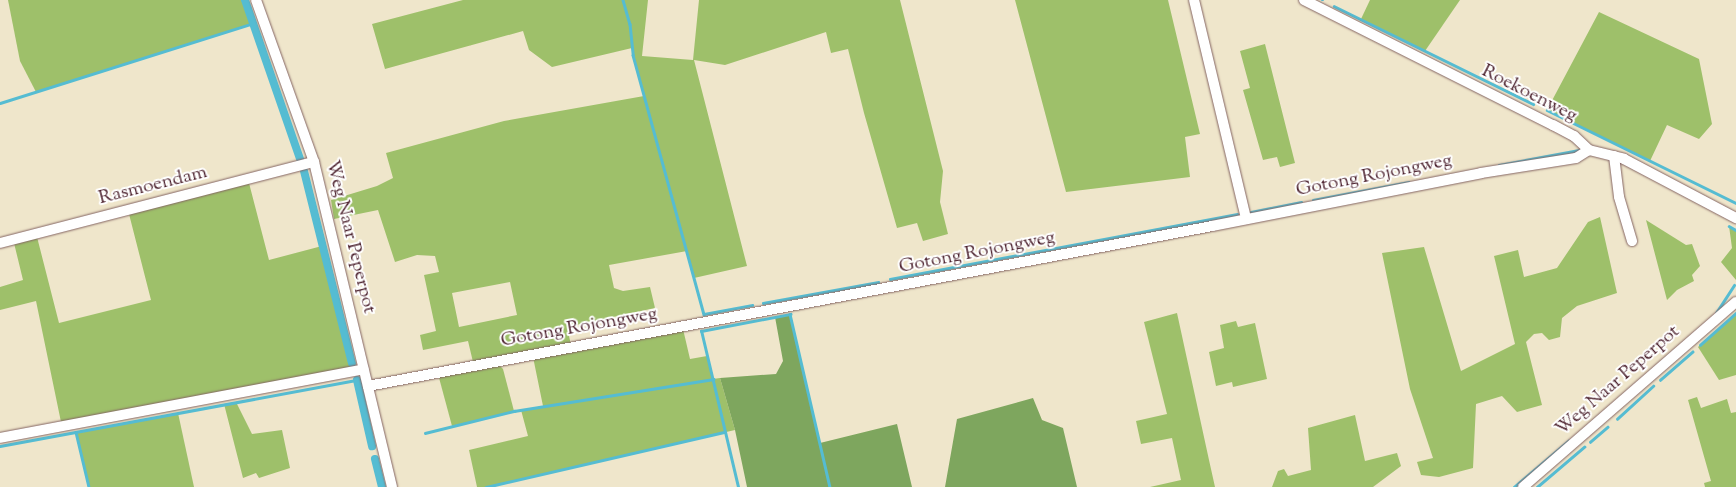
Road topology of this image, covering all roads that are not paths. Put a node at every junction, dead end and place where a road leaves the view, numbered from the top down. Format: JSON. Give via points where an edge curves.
{"nodes":[{"id":1,"x":256,"y":0,"type":"edge"},
{"id":2,"x":1194,"y":0,"type":"edge"},
{"id":3,"x":1304,"y":0,"type":"edge"},
{"id":4,"x":1323,"y":4,"type":"edge"},
{"id":5,"x":1589,"y":150,"type":"junction"},
{"id":6,"x":1614,"y":156,"type":"junction"},
{"id":7,"x":314,"y":162,"type":"junction"},
{"id":8,"x":1736,"y":218,"type":"edge"},
{"id":9,"x":1246,"y":219,"type":"junction"},
{"id":10,"x":1632,"y":241,"type":"dead end"},
{"id":11,"x":0,"y":243,"type":"edge"},
{"id":12,"x":1736,"y":302,"type":"edge"},
{"id":13,"x":364,"y":369,"type":"junction"},
{"id":14,"x":368,"y":386,"type":"junction"},
{"id":15,"x":0,"y":438,"type":"edge"},
{"id":16,"x":392,"y":487,"type":"edge"},
{"id":17,"x":1523,"y":487,"type":"edge"}],
"edges":[{"from":1,"to":7,"type":"street","name":"Weg Naar Peperpot"},
{"from":2,"to":9,"type":"street"},
{"from":3,"to":4,"type":"street","name":"Roekoenweg"},
{"from":4,"to":5,"type":"street","name":"Roekoenweg","via":[[1574,136]]},
{"from":5,"to":6,"type":"street","name":"Roekoenweg"},
{"from":5,"to":9,"type":"street","name":"Gotong Rojongweg","via":[[1576,158],[1481,173]]},
{"from":6,"to":8,"type":"street","name":"Roekoenweg"},
{"from":6,"to":10,"type":"street","via":[[1619,197]]},
{"from":7,"to":11,"type":"street","name":"Rasmoendam"},
{"from":7,"to":13,"type":"street","name":"Weg Naar Peperpot"},
{"from":9,"to":14,"type":"street","name":"Gotong Rojongweg"},
{"from":12,"to":17,"type":"street","name":"Weg Naar Peperpot"},
{"from":13,"to":14,"type":"street","name":"Weg Naar Peperpot"},
{"from":13,"to":15,"type":"street"},
{"from":14,"to":16,"type":"street","name":"Weg Naar Peperpot"}]}
